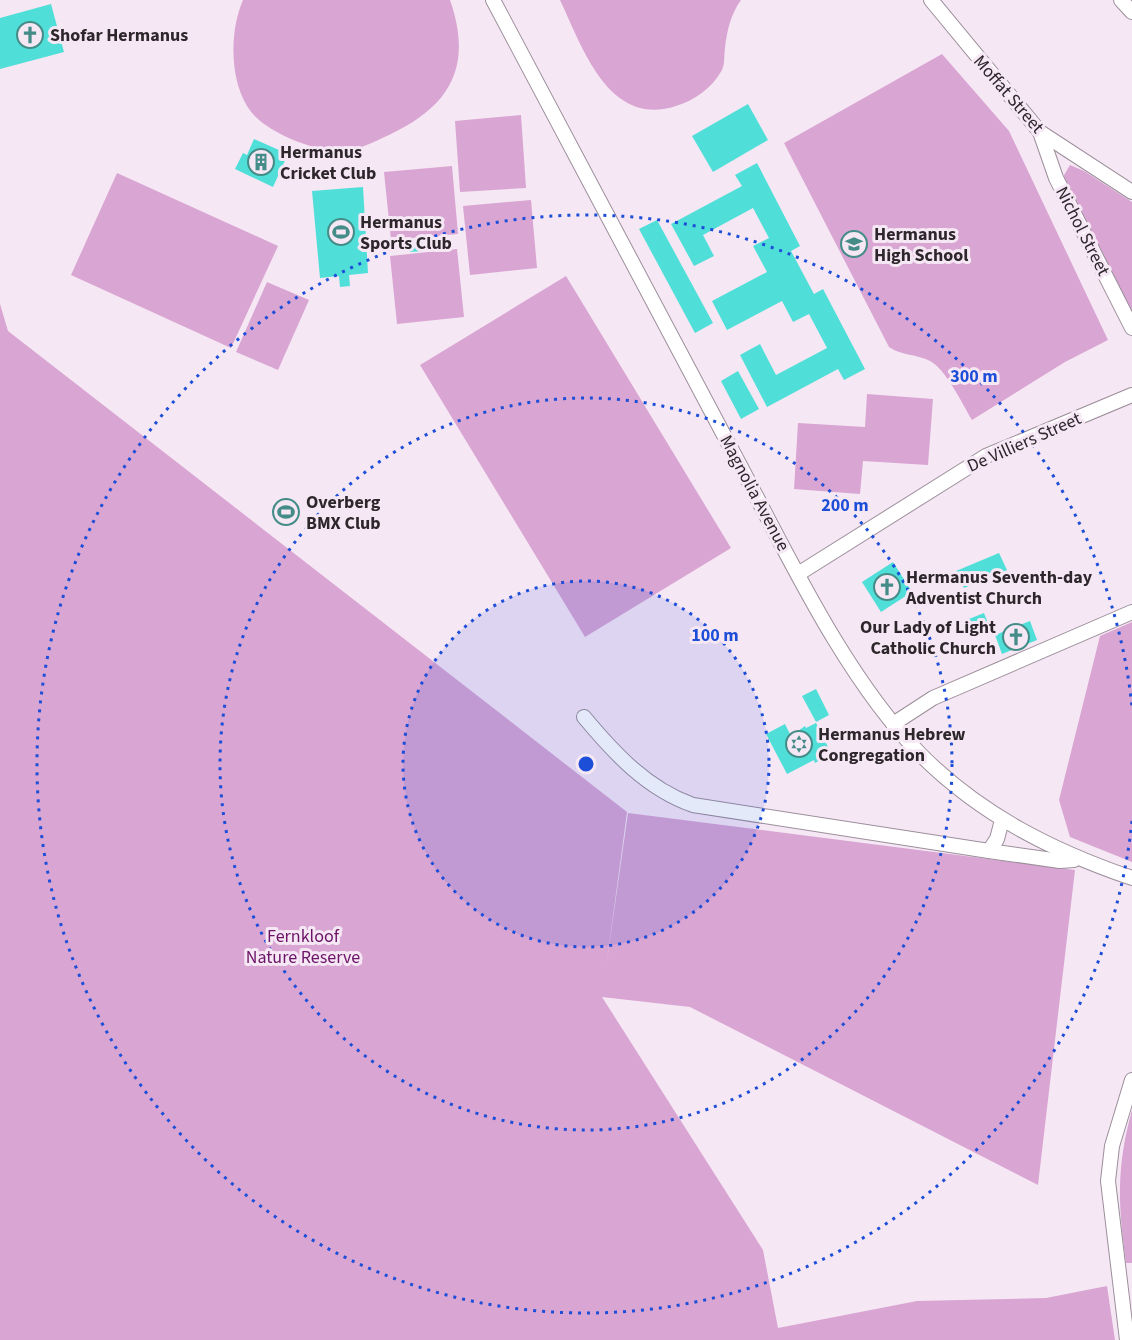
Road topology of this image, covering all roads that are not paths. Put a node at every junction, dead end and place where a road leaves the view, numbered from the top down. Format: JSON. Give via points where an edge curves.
{"nodes":[{"id":1,"x":493,"y":0,"type":"edge"},
{"id":2,"x":931,"y":0,"type":"edge"},
{"id":3,"x":1121,"y":0,"type":"edge"},
{"id":4,"x":1132,"y":12,"type":"edge"},
{"id":5,"x":1040,"y":132,"type":"junction"},
{"id":6,"x":1132,"y":192,"type":"edge"},
{"id":7,"x":1132,"y":328,"type":"edge"},
{"id":8,"x":1132,"y":395,"type":"edge"},
{"id":9,"x":798,"y":574,"type":"junction"},
{"id":10,"x":1132,"y":612,"type":"edge"},
{"id":11,"x":584,"y":717,"type":"dead end"},
{"id":12,"x":893,"y":724,"type":"junction"},
{"id":13,"x":1002,"y":820,"type":"junction"},
{"id":14,"x":989,"y":851,"type":"junction"},
{"id":15,"x":1079,"y":860,"type":"junction"},
{"id":16,"x":1132,"y":879,"type":"edge"},
{"id":17,"x":1132,"y":1080,"type":"edge"},
{"id":18,"x":1128,"y":1340,"type":"edge"}],
"edges":[{"from":1,"to":9,"type":"street","name":"Magnolia Avenue"},
{"from":2,"to":5,"type":"street","name":"Moffat Street"},
{"from":3,"to":4,"type":"street"},
{"from":5,"to":6,"type":"street","name":"Moffat Street"},
{"from":5,"to":7,"type":"street","name":"Nichol Street","via":[[1056,178]]},
{"from":8,"to":9,"type":"street","name":"De Villiers Street","via":[[986,456]]},
{"from":9,"to":12,"type":"street","name":"Magnolia Avenue"},
{"from":10,"to":12,"type":"street","via":[[933,698]]},
{"from":11,"to":14,"type":"street","via":[[616,753],[653,785],[693,806]]},
{"from":12,"to":13,"type":"street","name":"Magnolia Avenue","via":[[938,771]]},
{"from":13,"to":14,"type":"street"},
{"from":13,"to":15,"type":"street","name":"Magnolia Avenue"},
{"from":14,"to":15,"type":"street"},
{"from":15,"to":16,"type":"street","name":"Magnolia Avenue"},
{"from":17,"to":18,"type":"street","via":[[1112,1146],[1108,1181]]}]}
